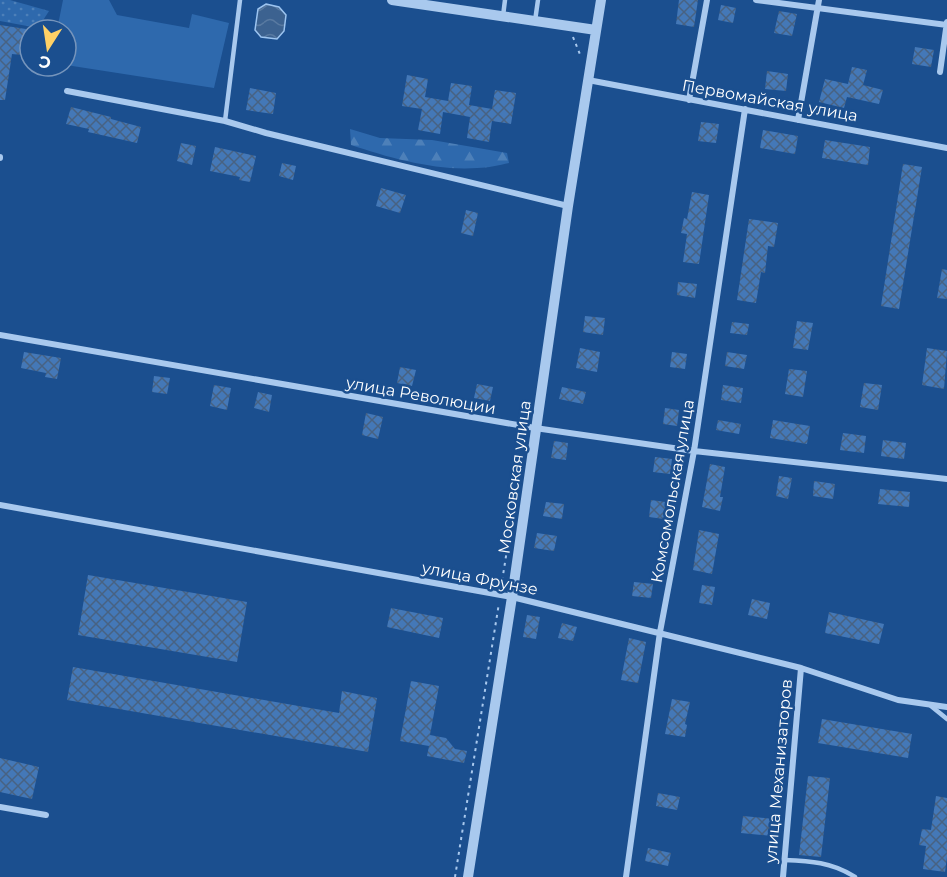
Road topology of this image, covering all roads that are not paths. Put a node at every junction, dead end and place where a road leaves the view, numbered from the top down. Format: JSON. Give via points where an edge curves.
{"nodes":[{"id":1,"x":240,"y":0,"type":"edge"},
{"id":2,"x":392,"y":0,"type":"edge"},
{"id":3,"x":505,"y":0,"type":"edge"},
{"id":4,"x":538,"y":0,"type":"edge"},
{"id":5,"x":601,"y":0,"type":"edge"},
{"id":6,"x":707,"y":0,"type":"edge"},
{"id":7,"x":756,"y":0,"type":"edge"},
{"id":8,"x":819,"y":0,"type":"edge"},
{"id":9,"x":440,"y":3,"type":"edge"},
{"id":10,"x":817,"y":8,"type":"junction"},
{"id":11,"x":503,"y":16,"type":"junction"},
{"id":12,"x":535,"y":21,"type":"junction"},
{"id":13,"x":947,"y":23,"type":"edge"},
{"id":14,"x":596,"y":30,"type":"junction"},
{"id":15,"x":939,"y":72,"type":"dead end"},
{"id":16,"x":588,"y":80,"type":"junction"},
{"id":17,"x":66,"y":91,"type":"dead end"},
{"id":18,"x":689,"y":100,"type":"junction"},
{"id":19,"x":745,"y":110,"type":"junction"},
{"id":20,"x":798,"y":120,"type":"junction"},
{"id":21,"x":225,"y":121,"type":"junction"},
{"id":22,"x":947,"y":148,"type":"edge"},
{"id":23,"x":568,"y":206,"type":"junction"},
{"id":24,"x":0,"y":335,"type":"edge"},
{"id":25,"x":535,"y":428,"type":"junction"},
{"id":26,"x":694,"y":451,"type":"junction"},
{"id":27,"x":947,"y":479,"type":"edge"},
{"id":28,"x":0,"y":505,"type":"edge"},
{"id":29,"x":512,"y":597,"type":"junction"},
{"id":30,"x":660,"y":632,"type":"junction"},
{"id":31,"x":801,"y":668,"type":"junction"},
{"id":32,"x":929,"y":705,"type":"junction"},
{"id":33,"x":947,"y":707,"type":"edge"},
{"id":34,"x":947,"y":719,"type":"edge"},
{"id":35,"x":0,"y":807,"type":"edge"},
{"id":36,"x":46,"y":815,"type":"dead end"},
{"id":37,"x":784,"y":860,"type":"junction"},
{"id":38,"x":468,"y":877,"type":"edge"},
{"id":39,"x":626,"y":877,"type":"edge"},
{"id":40,"x":783,"y":877,"type":"edge"},
{"id":41,"x":855,"y":877,"type":"edge"}],
"edges":[{"from":1,"to":21,"type":"lane"},
{"from":2,"to":9,"type":"street"},
{"from":3,"to":11,"type":"lane"},
{"from":4,"to":12,"type":"lane"},
{"from":5,"to":14,"type":"street","name":"Московская улица"},
{"from":6,"to":18,"type":"street"},
{"from":7,"to":10,"type":"street"},
{"from":8,"to":10,"type":"street"},
{"from":9,"to":11,"type":"street"},
{"from":10,"to":13,"type":"street"},
{"from":10,"to":20,"type":"street"},
{"from":11,"to":12,"type":"street"},
{"from":12,"to":14,"type":"street"},
{"from":13,"to":15,"type":"street"},
{"from":14,"to":16,"type":"street","name":"Московская улица"},
{"from":16,"to":18,"type":"street","name":"Первомайская улица"},
{"from":16,"to":23,"type":"street","name":"Московская улица"},
{"from":17,"to":21,"type":"street"},
{"from":18,"to":19,"type":"street","name":"Первомайская улица"},
{"from":19,"to":20,"type":"street","name":"Первомайская улица"},
{"from":19,"to":26,"type":"street","name":"Комсомольская улица"},
{"from":20,"to":22,"type":"street","name":"Первомайская улица"},
{"from":21,"to":23,"type":"street"},
{"from":23,"to":25,"type":"street","name":"Московская улица"},
{"from":24,"to":25,"type":"street","name":"улица Революции"},
{"from":25,"to":26,"type":"street","name":"улица Революции"},
{"from":25,"to":29,"type":"street","name":"Московская улица"},
{"from":26,"to":27,"type":"street","name":"улица Революции"},
{"from":26,"to":30,"type":"street","name":"Комсомольская улица"},
{"from":28,"to":29,"type":"street","name":"улица Фрунзе"},
{"from":29,"to":30,"type":"street","name":"улица Фрунзе"},
{"from":29,"to":38,"type":"street","name":"Московская улица"},
{"from":30,"to":31,"type":"street","name":"улица Фрунзе"},
{"from":30,"to":39,"type":"street","name":"Комсомольская улица"},
{"from":31,"to":32,"type":"street","name":"улица Фрунзе","via":[[898,700]]},
{"from":31,"to":37,"type":"street","name":"улица Механизаторов"},
{"from":32,"to":33,"type":"street","name":"улица Фрунзе"},
{"from":32,"to":34,"type":"lane"},
{"from":35,"to":36,"type":"street"},
{"from":37,"to":40,"type":"street","name":"улица Механизаторов"},
{"from":37,"to":41,"type":"lane","via":[[815,861],[840,867]]}]}
